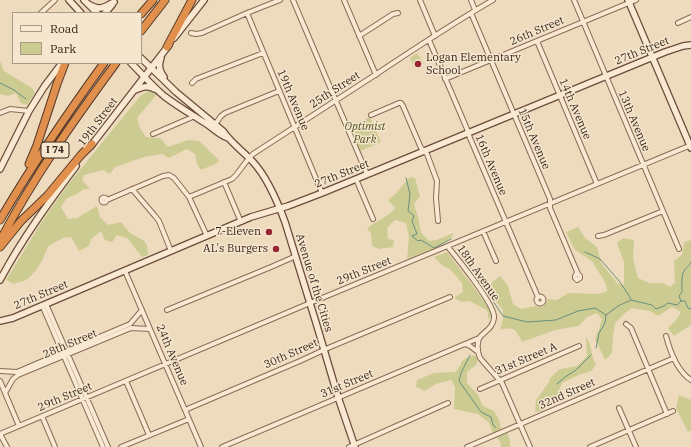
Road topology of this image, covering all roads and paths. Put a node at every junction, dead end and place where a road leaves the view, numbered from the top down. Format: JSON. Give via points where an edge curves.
{"nodes":[{"id":1,"x":55,"y":0,"type":"edge"},
{"id":2,"x":69,"y":0,"type":"edge"},
{"id":3,"x":153,"y":0,"type":"edge"},
{"id":4,"x":165,"y":0,"type":"edge"},
{"id":5,"x":192,"y":0,"type":"edge"},
{"id":6,"x":204,"y":0,"type":"edge"},
{"id":7,"x":280,"y":0,"type":"edge"},
{"id":8,"x":293,"y":0,"type":"edge"},
{"id":9,"x":344,"y":0,"type":"edge"},
{"id":10,"x":420,"y":0,"type":"edge"},
{"id":11,"x":471,"y":0,"type":"edge"},
{"id":12,"x":493,"y":0,"type":"edge"},
{"id":13,"x":574,"y":0,"type":"edge"},
{"id":14,"x":636,"y":0,"type":"edge"},
{"id":15,"x":115,"y":1,"type":"edge"},
{"id":16,"x":628,"y":1,"type":"edge"},
{"id":17,"x":86,"y":2,"type":"edge"},
{"id":18,"x":473,"y":11,"type":"junction"},
{"id":19,"x":42,"y":12,"type":"edge"},
{"id":20,"x":80,"y":12,"type":"edge"},
{"id":21,"x":96,"y":12,"type":"edge"},
{"id":22,"x":106,"y":12,"type":"edge"},
{"id":23,"x":142,"y":13,"type":"edge"},
{"id":24,"x":247,"y":13,"type":"junction"},
{"id":25,"x":398,"y":13,"type":"dead end"},
{"id":26,"x":691,"y":18,"type":"edge"},
{"id":27,"x":583,"y":21,"type":"junction"},
{"id":28,"x":678,"y":23,"type":"dead end"},
{"id":29,"x":142,"y":30,"type":"edge"},
{"id":30,"x":191,"y":33,"type":"dead end"},
{"id":31,"x":359,"y":36,"type":"junction"},
{"id":32,"x":435,"y":36,"type":"junction"},
{"id":33,"x":429,"y":40,"type":"junction"},
{"id":34,"x":537,"y":41,"type":"junction"},
{"id":35,"x":691,"y":45,"type":"edge"},
{"id":36,"x":166,"y":50,"type":"junction"},
{"id":37,"x":264,"y":52,"type":"junction"},
{"id":38,"x":652,"y":57,"type":"junction"},
{"id":39,"x":142,"y":59,"type":"edge"},
{"id":40,"x":491,"y":60,"type":"junction"},
{"id":41,"x":61,"y":64,"type":"edge"},
{"id":42,"x":65,"y":64,"type":"edge"},
{"id":43,"x":103,"y":64,"type":"edge"},
{"id":44,"x":115,"y":64,"type":"edge"},
{"id":45,"x":132,"y":64,"type":"edge"},
{"id":46,"x":151,"y":68,"type":"junction"},
{"id":47,"x":376,"y":74,"type":"junction"},
{"id":48,"x":145,"y":77,"type":"junction"},
{"id":49,"x":606,"y":77,"type":"junction"},
{"id":50,"x":445,"y":79,"type":"junction"},
{"id":51,"x":192,"y":83,"type":"dead end"},
{"id":52,"x":135,"y":90,"type":"junction"},
{"id":53,"x":279,"y":91,"type":"junction"},
{"id":54,"x":160,"y":92,"type":"junction"},
{"id":55,"x":560,"y":96,"type":"junction"},
{"id":56,"x":335,"y":101,"type":"junction"},
{"id":57,"x":29,"y":111,"type":"junction"},
{"id":58,"x":0,"y":113,"type":"edge"},
{"id":59,"x":201,"y":114,"type":"junction"},
{"id":60,"x":371,"y":115,"type":"dead end"},
{"id":61,"x":514,"y":115,"type":"junction"},
{"id":62,"x":195,"y":116,"type":"junction"},
{"id":63,"x":214,"y":127,"type":"junction"},
{"id":64,"x":294,"y":127,"type":"junction"},
{"id":65,"x":468,"y":133,"type":"junction"},
{"id":66,"x":153,"y":134,"type":"dead end"},
{"id":67,"x":92,"y":144,"type":"junction"},
{"id":68,"x":691,"y":146,"type":"edge"},
{"id":69,"x":424,"y":151,"type":"junction"},
{"id":70,"x":249,"y":158,"type":"junction"},
{"id":71,"x":643,"y":165,"type":"junction"},
{"id":72,"x":0,"y":167,"type":"edge"},
{"id":73,"x":367,"y":174,"type":"junction"},
{"id":74,"x":356,"y":179,"type":"junction"},
{"id":75,"x":224,"y":182,"type":"junction"},
{"id":76,"x":597,"y":184,"type":"junction"},
{"id":77,"x":132,"y":189,"type":"junction"},
{"id":78,"x":322,"y":193,"type":"junction"},
{"id":79,"x":189,"y":197,"type":"junction"},
{"id":80,"x":12,"y":200,"type":"junction"},
{"id":81,"x":107,"y":200,"type":"dead end"},
{"id":82,"x":550,"y":203,"type":"junction"},
{"id":83,"x":280,"y":208,"type":"junction"},
{"id":84,"x":663,"y":211,"type":"junction"},
{"id":85,"x":373,"y":219,"type":"dead end"},
{"id":86,"x":0,"y":220,"type":"edge"},
{"id":87,"x":438,"y":221,"type":"dead end"},
{"id":88,"x":242,"y":222,"type":"junction"},
{"id":89,"x":506,"y":222,"type":"junction"},
{"id":90,"x":483,"y":231,"type":"junction"},
{"id":91,"x":207,"y":236,"type":"junction"},
{"id":92,"x":598,"y":236,"type":"dead end"},
{"id":93,"x":0,"y":241,"type":"edge"},
{"id":94,"x":0,"y":247,"type":"edge"},
{"id":95,"x":448,"y":247,"type":"junction"},
{"id":96,"x":679,"y":249,"type":"dead end"},
{"id":97,"x":171,"y":251,"type":"junction"},
{"id":98,"x":296,"y":256,"type":"junction"},
{"id":99,"x":496,"y":261,"type":"dead end"},
{"id":100,"x":125,"y":271,"type":"junction"},
{"id":101,"x":578,"y":274,"type":"dead end"},
{"id":102,"x":0,"y":280,"type":"edge"},
{"id":103,"x":450,"y":297,"type":"dead end"},
{"id":104,"x":538,"y":297,"type":"dead end"},
{"id":105,"x":310,"y":303,"type":"junction"},
{"id":106,"x":44,"y":305,"type":"junction"},
{"id":107,"x":142,"y":310,"type":"junction"},
{"id":108,"x":166,"y":310,"type":"dead end"},
{"id":109,"x":0,"y":321,"type":"edge"},
{"id":110,"x":626,"y":324,"type":"dead end"},
{"id":111,"x":150,"y":329,"type":"junction"},
{"id":112,"x":666,"y":336,"type":"dead end"},
{"id":113,"x":479,"y":338,"type":"junction"},
{"id":114,"x":465,"y":344,"type":"junction"},
{"id":115,"x":579,"y":346,"type":"dead end"},
{"id":116,"x":324,"y":350,"type":"junction"},
{"id":117,"x":478,"y":352,"type":"junction"},
{"id":118,"x":65,"y":354,"type":"junction"},
{"id":119,"x":674,"y":358,"type":"junction"},
{"id":120,"x":166,"y":364,"type":"junction"},
{"id":121,"x":648,"y":369,"type":"junction"},
{"id":122,"x":0,"y":371,"type":"edge"},
{"id":123,"x":500,"y":380,"type":"junction"},
{"id":124,"x":691,"y":380,"type":"edge"},
{"id":125,"x":0,"y":381,"type":"edge"},
{"id":126,"x":126,"y":381,"type":"junction"},
{"id":127,"x":480,"y":389,"type":"dead end"},
{"id":128,"x":5,"y":393,"type":"junction"},
{"id":129,"x":338,"y":397,"type":"junction"},
{"id":130,"x":85,"y":398,"type":"junction"},
{"id":131,"x":448,"y":403,"type":"dead end"},
{"id":132,"x":619,"y":408,"type":"dead end"},
{"id":133,"x":185,"y":410,"type":"junction"},
{"id":134,"x":673,"y":411,"type":"dead end"},
{"id":135,"x":667,"y":414,"type":"junction"},
{"id":136,"x":42,"y":416,"type":"junction"},
{"id":137,"x":189,"y":419,"type":"junction"},
{"id":138,"x":520,"y":425,"type":"junction"},
{"id":139,"x":19,"y":426,"type":"junction"},
{"id":140,"x":628,"y":430,"type":"junction"},
{"id":141,"x":0,"y":434,"type":"edge"},
{"id":142,"x":150,"y":435,"type":"junction"},
{"id":143,"x":353,"y":446,"type":"edge"},
{"id":144,"x":7,"y":447,"type":"edge"},
{"id":145,"x":55,"y":447,"type":"edge"},
{"id":146,"x":103,"y":447,"type":"edge"},
{"id":147,"x":108,"y":447,"type":"edge"},
{"id":148,"x":121,"y":447,"type":"edge"},
{"id":149,"x":201,"y":447,"type":"edge"},
{"id":150,"x":222,"y":447,"type":"edge"},
{"id":151,"x":468,"y":447,"type":"edge"},
{"id":152,"x":530,"y":447,"type":"edge"},
{"id":153,"x":590,"y":447,"type":"edge"},
{"id":154,"x":636,"y":447,"type":"edge"}],
"edges":[{"from":1,"to":19,"type":"street"},
{"from":2,"to":20,"type":"main road"},
{"from":3,"to":23,"type":"highway"},
{"from":4,"to":29,"type":"highway"},
{"from":5,"to":36,"type":"highway"},
{"from":6,"to":36,"type":"main road","name":"19th Street"},
{"from":7,"to":24,"type":"street"},
{"from":8,"to":56,"type":"street"},
{"from":9,"to":31,"type":"street"},
{"from":10,"to":32,"type":"street"},
{"from":11,"to":18,"type":"street","name":"15th Avenue"},
{"from":12,"to":18,"type":"street","name":"25th Street"},
{"from":13,"to":27,"type":"street","name":"13th Avenue"},
{"from":14,"to":16,"type":"street","name":"26th Street"},
{"from":15,"to":17,"type":"main road","via":[[101,9],[94,8]]},
{"from":15,"to":22,"type":"main road"},
{"from":16,"to":27,"type":"street","name":"26th Street"},
{"from":16,"to":38,"type":"main road"},
{"from":17,"to":21,"type":"main road"},
{"from":18,"to":32,"type":"street","name":"25th Street"},
{"from":18,"to":40,"type":"street","name":"15th Avenue"},
{"from":24,"to":30,"type":"street","via":[[202,33]]},
{"from":24,"to":37,"type":"street","name":"19th Avenue"},
{"from":25,"to":31,"type":"street"},
{"from":26,"to":28,"type":"street"},
{"from":27,"to":34,"type":"street","name":"26th Street"},
{"from":27,"to":49,"type":"street","name":"13th Avenue"},
{"from":31,"to":47,"type":"street"},
{"from":32,"to":33,"type":"street","name":"25th Street"},
{"from":33,"to":47,"type":"street","name":"25th Street"},
{"from":33,"to":50,"type":"street","name":"16th Avenue"},
{"from":34,"to":40,"type":"street","name":"26th Street"},
{"from":34,"to":55,"type":"street","name":"14th Avenue"},
{"from":35,"to":38,"type":"main road","name":"27th Street"},
{"from":36,"to":46,"type":"main road","name":"19th Street"},
{"from":36,"to":59,"type":"main road","via":[[159,62],[161,74]]},
{"from":37,"to":51,"type":"street","via":[[196,79]]},
{"from":37,"to":53,"type":"street","name":"19th Avenue"},
{"from":38,"to":49,"type":"main road","name":"27th Street"},
{"from":38,"to":68,"type":"main road"},
{"from":39,"to":46,"type":"main road","name":"Avenue of the Cities"},
{"from":40,"to":50,"type":"street","name":"26th Street"},
{"from":40,"to":61,"type":"street","name":"15th Avenue"},
{"from":41,"to":57,"type":"main road"},
{"from":42,"to":80,"type":"highway","via":[[36,150]]},
{"from":43,"to":80,"type":"highway","number":"I 74","via":[[52,135]]},
{"from":44,"to":93,"type":"highway","number":"I 74","via":[[57,146]]},
{"from":45,"to":48,"type":"main road","name":"Avenue of the Cities"},
{"from":46,"to":48,"type":"main road","name":"19th Street"},
{"from":46,"to":59,"type":"main road","name":"Avenue of the Cities"},
{"from":47,"to":56,"type":"street","name":"25th Street"},
{"from":48,"to":52,"type":"main road","name":"19th Street"},
{"from":48,"to":54,"type":"main road","name":"Avenue of the Cities"},
{"from":49,"to":55,"type":"main road","name":"27th Street"},
{"from":49,"to":71,"type":"street","name":"13th Avenue"},
{"from":50,"to":65,"type":"street","name":"16th Avenue"},
{"from":52,"to":54,"type":"main road","via":[[146,86]]},
{"from":52,"to":67,"type":"main road","name":"19th Street"},
{"from":53,"to":63,"type":"street","via":[[225,113]]},
{"from":53,"to":64,"type":"street","name":"19th Avenue"},
{"from":54,"to":62,"type":"main road","name":"Avenue of the Cities"},
{"from":55,"to":61,"type":"main road","name":"27th Street"},
{"from":55,"to":76,"type":"street","name":"14th Avenue"},
{"from":56,"to":64,"type":"street","name":"25th Street"},
{"from":56,"to":73,"type":"street"},
{"from":57,"to":58,"type":"street","via":[[10,109]]},
{"from":57,"to":72,"type":"main road"},
{"from":59,"to":62,"type":"street"},
{"from":59,"to":63,"type":"main road","name":"Avenue of the Cities"},
{"from":60,"to":69,"type":"street","via":[[401,103]]},
{"from":61,"to":65,"type":"main road","name":"27th Street"},
{"from":61,"to":82,"type":"street","name":"15th Avenue"},
{"from":62,"to":63,"type":"main road","name":"Avenue of the Cities"},
{"from":62,"to":66,"type":"street"},
{"from":63,"to":70,"type":"main road","name":"Avenue of the Cities","via":[[221,136],[228,138]]},
{"from":64,"to":70,"type":"street","name":"25th Street"},
{"from":64,"to":78,"type":"street","name":"19th Avenue"},
{"from":65,"to":69,"type":"main road","name":"27th Street"},
{"from":65,"to":89,"type":"street","name":"16th Avenue"},
{"from":67,"to":94,"type":"highway"},
{"from":67,"to":102,"type":"main road","name":"19th Street","via":[[36,222]]},
{"from":68,"to":71,"type":"street","name":"29th Street"},
{"from":69,"to":73,"type":"main road","name":"27th Street"},
{"from":69,"to":87,"type":"street","via":[[437,180]]},
{"from":70,"to":75,"type":"street","name":"25th Street","via":[[234,177]]},
{"from":70,"to":83,"type":"main road","name":"Avenue of the Cities","via":[[263,175]]},
{"from":71,"to":76,"type":"street","name":"29th Street"},
{"from":71,"to":84,"type":"street","name":"13th Avenue"},
{"from":73,"to":74,"type":"main road","name":"27th Street"},
{"from":74,"to":78,"type":"main road","name":"27th Street"},
{"from":74,"to":85,"type":"street"},
{"from":75,"to":79,"type":"street","name":"25th Street"},
{"from":75,"to":88,"type":"street"},
{"from":76,"to":82,"type":"street","name":"29th Street"},
{"from":77,"to":79,"type":"street","via":[[169,175]]},
{"from":77,"to":81,"type":"street"},
{"from":77,"to":97,"type":"street","via":[[159,221]]},
{"from":78,"to":83,"type":"main road","name":"27th Street"},
{"from":79,"to":91,"type":"street"},
{"from":80,"to":86,"type":"highway","number":"I 74"},
{"from":82,"to":89,"type":"street","name":"29th Street"},
{"from":82,"to":101,"type":"street","name":"15th Avenue"},
{"from":83,"to":88,"type":"main road","name":"27th Street"},
{"from":83,"to":98,"type":"main road","name":"Avenue of the Cities"},
{"from":84,"to":92,"type":"street"},
{"from":84,"to":96,"type":"street","name":"13th Avenue"},
{"from":88,"to":91,"type":"main road","name":"27th Street"},
{"from":89,"to":90,"type":"street","name":"29th Street"},
{"from":89,"to":104,"type":"street","name":"16th Avenue"},
{"from":90,"to":95,"type":"street","name":"29th Street"},
{"from":90,"to":99,"type":"street"},
{"from":91,"to":97,"type":"main road","name":"27th Street"},
{"from":95,"to":105,"type":"street","name":"29th Street"},
{"from":95,"to":113,"type":"street","name":"18th Avenue","via":[[493,311],[494,320],[491,326]]},
{"from":97,"to":100,"type":"main road","name":"27th Street"},
{"from":98,"to":105,"type":"main road","name":"Avenue of the Cities"},
{"from":98,"to":108,"type":"street"},
{"from":100,"to":106,"type":"main road","name":"27th Street"},
{"from":100,"to":107,"type":"street","name":"24th Avenue"},
{"from":103,"to":116,"type":"street","name":"30th Street"},
{"from":105,"to":116,"type":"main road","name":"Avenue of the Cities"},
{"from":105,"to":120,"type":"street","name":"29th Street"},
{"from":106,"to":109,"type":"main road","name":"27th Street"},
{"from":106,"to":118,"type":"street"},
{"from":107,"to":111,"type":"street","name":"24th Avenue"},
{"from":107,"to":118,"type":"street","name":"28th Street","via":[[130,324]]},
{"from":110,"to":121,"type":"street"},
{"from":111,"to":118,"type":"street","name":"28th Street","via":[[131,328]]},
{"from":111,"to":120,"type":"street","name":"24th Avenue"},
{"from":112,"to":119,"type":"street"},
{"from":113,"to":114,"type":"street","name":"31st Street"},
{"from":113,"to":117,"type":"street"},
{"from":114,"to":117,"type":"street"},
{"from":114,"to":129,"type":"street","name":"31st Street"},
{"from":115,"to":123,"type":"street","name":"31st Street A"},
{"from":116,"to":129,"type":"main road","name":"Avenue of the Cities"},
{"from":116,"to":133,"type":"street","name":"30th Street"},
{"from":117,"to":123,"type":"street","via":[[480,358]]},
{"from":118,"to":122,"type":"street","name":"28th Street","via":[[17,372]]},
{"from":118,"to":128,"type":"street","name":"28th Street","via":[[15,377]]},
{"from":118,"to":130,"type":"street"},
{"from":119,"to":121,"type":"street","name":"32nd Street"},
{"from":119,"to":124,"type":"street","via":[[682,372]]},
{"from":120,"to":126,"type":"street","name":"29th Street"},
{"from":120,"to":133,"type":"street","name":"24th Avenue"},
{"from":121,"to":135,"type":"street"},
{"from":121,"to":138,"type":"street","name":"32nd Street"},
{"from":123,"to":127,"type":"street","name":"31st Street A"},
{"from":123,"to":138,"type":"street"},
{"from":125,"to":128,"type":"street"},
{"from":126,"to":130,"type":"street","name":"29th Street"},
{"from":126,"to":142,"type":"street"},
{"from":128,"to":139,"type":"street"},
{"from":129,"to":143,"type":"main road","name":"Avenue of the Cities"},
{"from":129,"to":150,"type":"street","name":"31st Street"},
{"from":130,"to":136,"type":"street","name":"29th Street"},
{"from":130,"to":146,"type":"street"},
{"from":130,"to":147,"type":"street"},
{"from":131,"to":143,"type":"street"},
{"from":132,"to":140,"type":"street"},
{"from":133,"to":137,"type":"street","name":"24th Avenue"},
{"from":134,"to":135,"type":"street"},
{"from":135,"to":140,"type":"street"},
{"from":136,"to":139,"type":"street","name":"29th Street"},
{"from":136,"to":145,"type":"street"},
{"from":137,"to":142,"type":"street"},
{"from":137,"to":149,"type":"street","name":"24th Avenue"},
{"from":138,"to":151,"type":"street","name":"32nd Street"},
{"from":138,"to":152,"type":"street"},
{"from":139,"to":141,"type":"street","name":"29th Street"},
{"from":140,"to":153,"type":"street"},
{"from":140,"to":154,"type":"street"},
{"from":141,"to":144,"type":"street"},
{"from":142,"to":148,"type":"street"}]}
